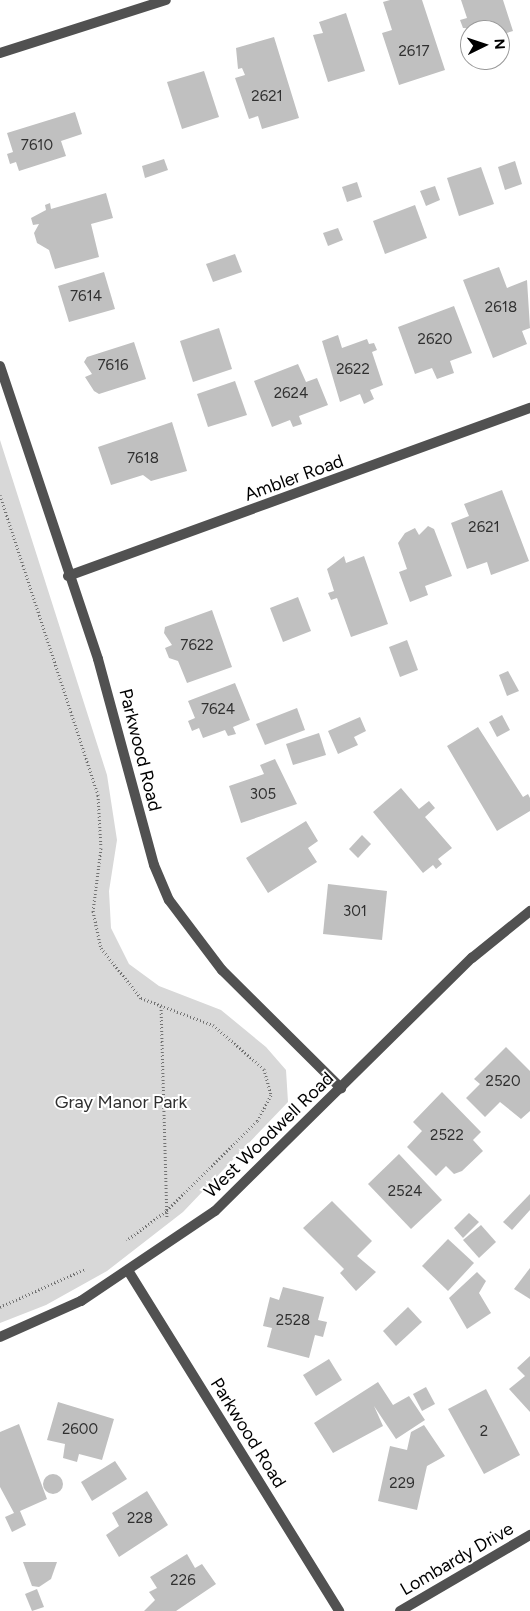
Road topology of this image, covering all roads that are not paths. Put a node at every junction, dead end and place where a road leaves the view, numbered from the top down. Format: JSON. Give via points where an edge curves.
{"nodes":[{"id":1,"x":166,"y":0,"type":"edge"},
{"id":2,"x":0,"y":53,"type":"edge"},
{"id":3,"x":0,"y":366,"type":"edge"},
{"id":4,"x":530,"y":408,"type":"edge"},
{"id":5,"x":68,"y":576,"type":"junction"},
{"id":6,"x":530,"y":911,"type":"edge"},
{"id":7,"x":341,"y":1088,"type":"junction"},
{"id":8,"x":129,"y":1272,"type":"junction"},
{"id":9,"x":0,"y":1337,"type":"edge"},
{"id":10,"x":530,"y":1535,"type":"edge"},
{"id":11,"x":339,"y":1611,"type":"edge"},
{"id":12,"x":400,"y":1611,"type":"edge"}],
"edges":[{"from":1,"to":2,"type":"street"},
{"from":3,"to":5,"type":"street","name":"Parkwood Road"},
{"from":4,"to":5,"type":"street","name":"Ambler Road"},
{"from":5,"to":7,"type":"street","name":"Parkwood Road","via":[[98,659],[154,865],[169,900],[222,970]]},
{"from":6,"to":7,"type":"street","name":"West Woodwell Road","via":[[472,958]]},
{"from":7,"to":8,"type":"street","name":"West Woodwell Road","via":[[215,1211]]},
{"from":8,"to":9,"type":"street","name":"West Woodwell Road","via":[[81,1301]]},
{"from":8,"to":11,"type":"street","name":"Parkwood Road"},
{"from":10,"to":12,"type":"street","name":"Lombardy Drive"}]}
